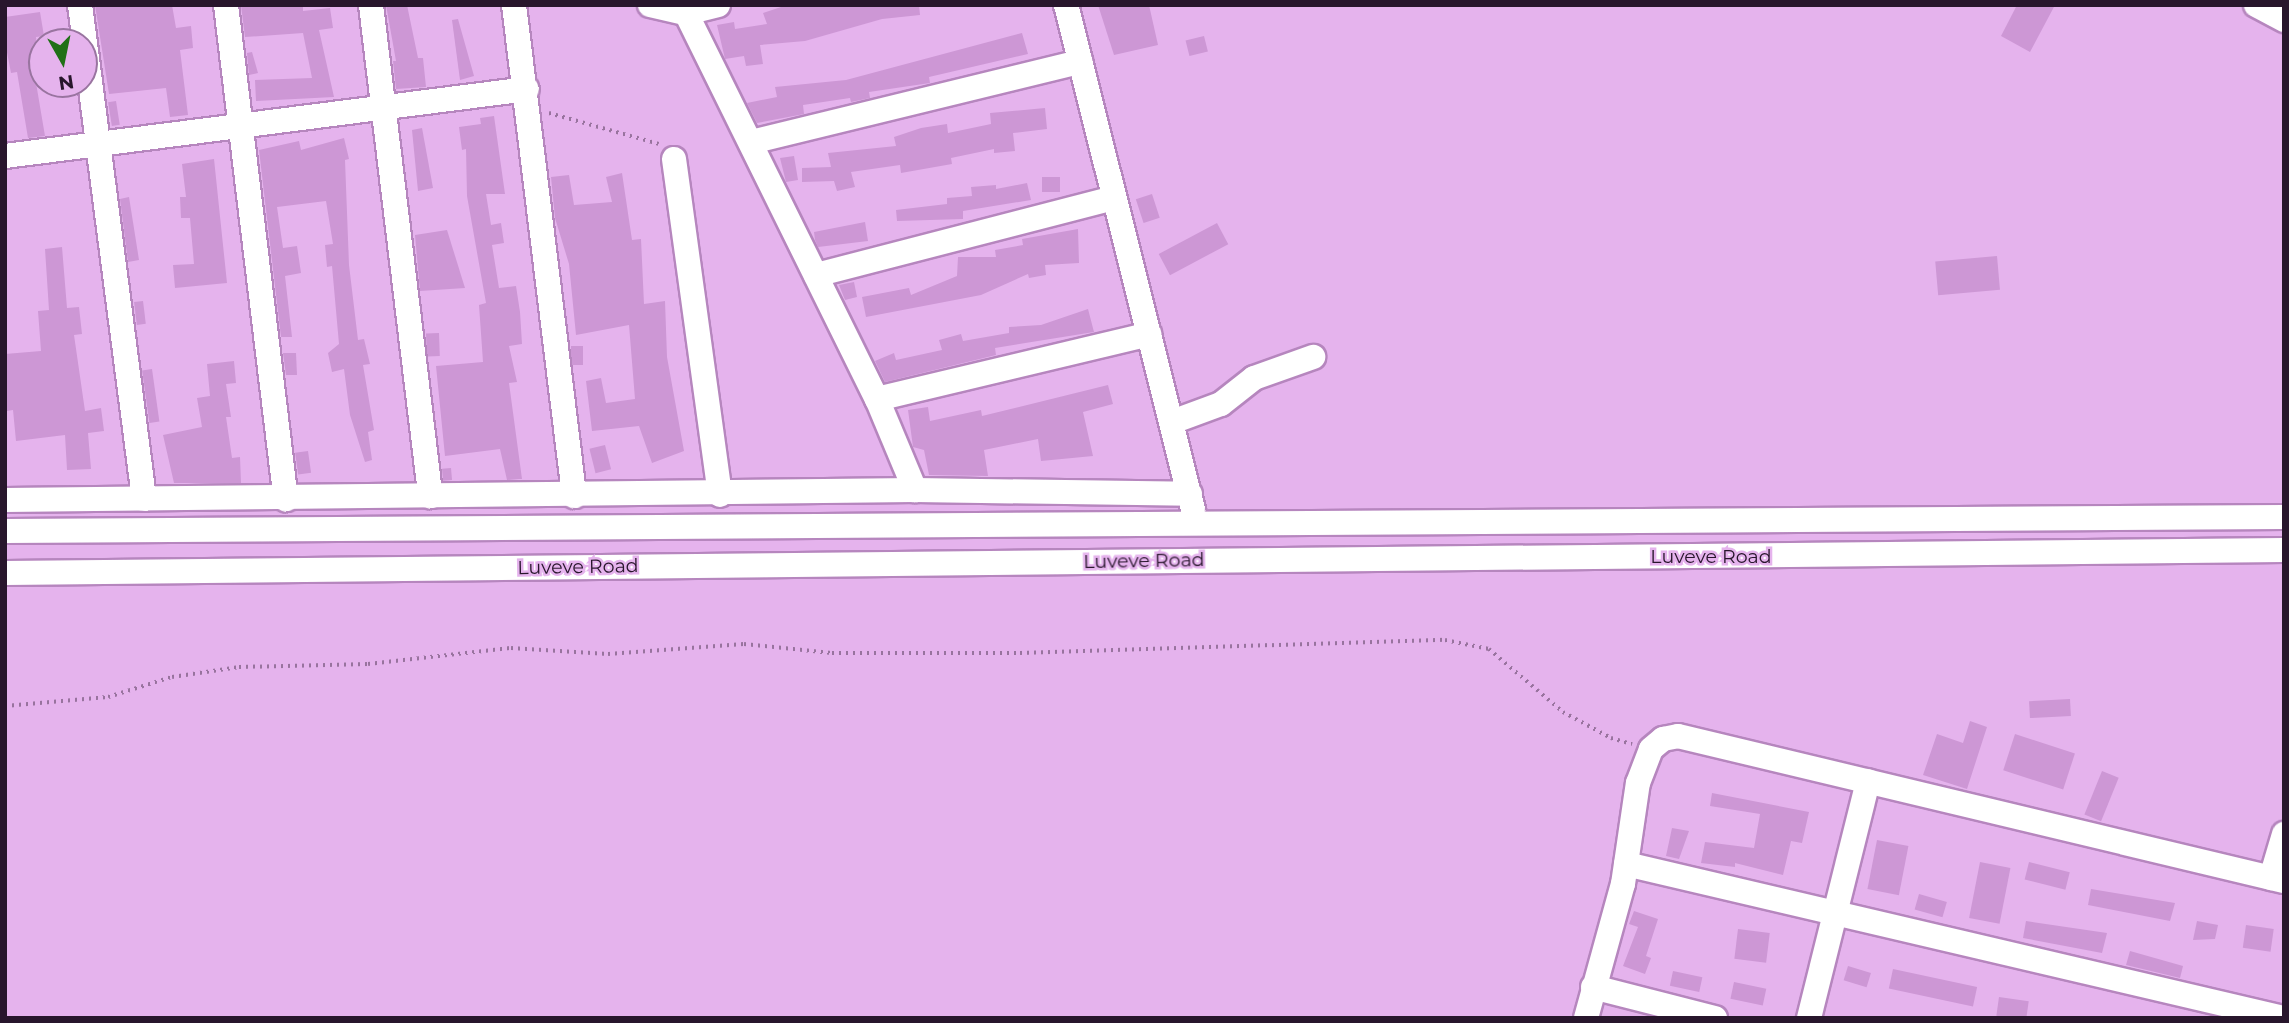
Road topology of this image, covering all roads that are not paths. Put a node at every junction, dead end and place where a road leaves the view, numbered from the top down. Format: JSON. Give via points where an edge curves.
{"nodes":[{"id":1,"x":80,"y":5,"type":"edge"},
{"id":2,"x":226,"y":5,"type":"edge"},
{"id":3,"x":371,"y":5,"type":"edge"},
{"id":4,"x":514,"y":5,"type":"edge"},
{"id":5,"x":650,"y":5,"type":"edge"},
{"id":6,"x":718,"y":5,"type":"edge"},
{"id":7,"x":1066,"y":5,"type":"edge"},
{"id":8,"x":2256,"y":5,"type":"edge"},
{"id":9,"x":686,"y":13,"type":"junction"},
{"id":10,"x":2284,"y":20,"type":"edge"},
{"id":11,"x":1080,"y":62,"type":"junction"},
{"id":12,"x":529,"y":98,"type":"junction"},
{"id":13,"x":384,"y":107,"type":"junction"},
{"id":14,"x":242,"y":126,"type":"junction"},
{"id":15,"x":751,"y":142,"type":"junction"},
{"id":16,"x":99,"y":145,"type":"junction"},
{"id":17,"x":5,"y":156,"type":"edge"},
{"id":18,"x":674,"y":159,"type":"road end"},
{"id":19,"x":1113,"y":198,"type":"junction"},
{"id":20,"x":816,"y":275,"type":"junction"},
{"id":21,"x":1149,"y":334,"type":"junction"},
{"id":22,"x":1313,"y":357,"type":"dead end"},
{"id":23,"x":877,"y":400,"type":"junction"},
{"id":24,"x":1172,"y":422,"type":"junction"},
{"id":25,"x":915,"y":490,"type":"junction"},
{"id":26,"x":1190,"y":494,"type":"junction"},
{"id":27,"x":720,"y":495,"type":"junction"},
{"id":28,"x":430,"y":496,"type":"junction"},
{"id":29,"x":573,"y":496,"type":"junction"},
{"id":30,"x":144,"y":499,"type":"junction"},
{"id":31,"x":286,"y":499,"type":"junction"},
{"id":32,"x":5,"y":500,"type":"edge"},
{"id":33,"x":2284,"y":517,"type":"edge"},
{"id":34,"x":1195,"y":526,"type":"junction"},
{"id":35,"x":5,"y":531,"type":"edge"},
{"id":36,"x":2284,"y":550,"type":"edge"},
{"id":37,"x":5,"y":573,"type":"edge"},
{"id":38,"x":1868,"y":781,"type":"junction"},
{"id":39,"x":2284,"y":834,"type":"edge"},
{"id":40,"x":1626,"y":864,"type":"junction"},
{"id":41,"x":2277,"y":880,"type":"edge"},
{"id":42,"x":1834,"y":910,"type":"junction"},
{"id":43,"x":1593,"y":987,"type":"junction"},
{"id":44,"x":1586,"y":1018,"type":"edge"},
{"id":45,"x":1715,"y":1018,"type":"edge"},
{"id":46,"x":1809,"y":1018,"type":"edge"},
{"id":47,"x":2283,"y":1018,"type":"edge"}],
"edges":[{"from":1,"to":16,"type":"street"},
{"from":2,"to":14,"type":"street"},
{"from":3,"to":13,"type":"street"},
{"from":4,"to":12,"type":"street"},
{"from":5,"to":9,"type":"street"},
{"from":6,"to":9,"type":"street"},
{"from":7,"to":11,"type":"street"},
{"from":8,"to":10,"type":"street"},
{"from":9,"to":15,"type":"street"},
{"from":11,"to":15,"type":"street"},
{"from":11,"to":19,"type":"street"},
{"from":12,"to":13,"type":"street"},
{"from":12,"to":29,"type":"street"},
{"from":13,"to":14,"type":"street"},
{"from":13,"to":28,"type":"street"},
{"from":14,"to":16,"type":"street"},
{"from":14,"to":31,"type":"street"},
{"from":15,"to":20,"type":"street"},
{"from":16,"to":17,"type":"street"},
{"from":16,"to":30,"type":"street"},
{"from":18,"to":27,"type":"street"},
{"from":19,"to":20,"type":"street"},
{"from":19,"to":21,"type":"street"},
{"from":20,"to":23,"type":"street"},
{"from":21,"to":23,"type":"street"},
{"from":21,"to":24,"type":"street"},
{"from":22,"to":24,"type":"street","via":[[1254,378],[1221,404]]},
{"from":23,"to":25,"type":"street"},
{"from":24,"to":26,"type":"street"},
{"from":25,"to":26,"type":"street"},
{"from":25,"to":27,"type":"street"},
{"from":26,"to":34,"type":"street"},
{"from":27,"to":29,"type":"street"},
{"from":28,"to":29,"type":"street"},
{"from":28,"to":31,"type":"street"},
{"from":30,"to":31,"type":"street"},
{"from":30,"to":32,"type":"street"},
{"from":33,"to":34,"type":"street","name":"Luveve Road"},
{"from":34,"to":35,"type":"street","name":"Luveve Road"},
{"from":36,"to":37,"type":"street","name":"Luveve Road"},
{"from":38,"to":40,"type":"street","via":[[1693,738],[1663,739],[1651,749],[1638,783]]},
{"from":38,"to":41,"type":"street"},
{"from":38,"to":42,"type":"street"},
{"from":39,"to":41,"type":"street"},
{"from":40,"to":42,"type":"street"},
{"from":40,"to":43,"type":"street"},
{"from":42,"to":46,"type":"street"},
{"from":42,"to":47,"type":"street"},
{"from":43,"to":44,"type":"street"},
{"from":43,"to":45,"type":"street"}]}
